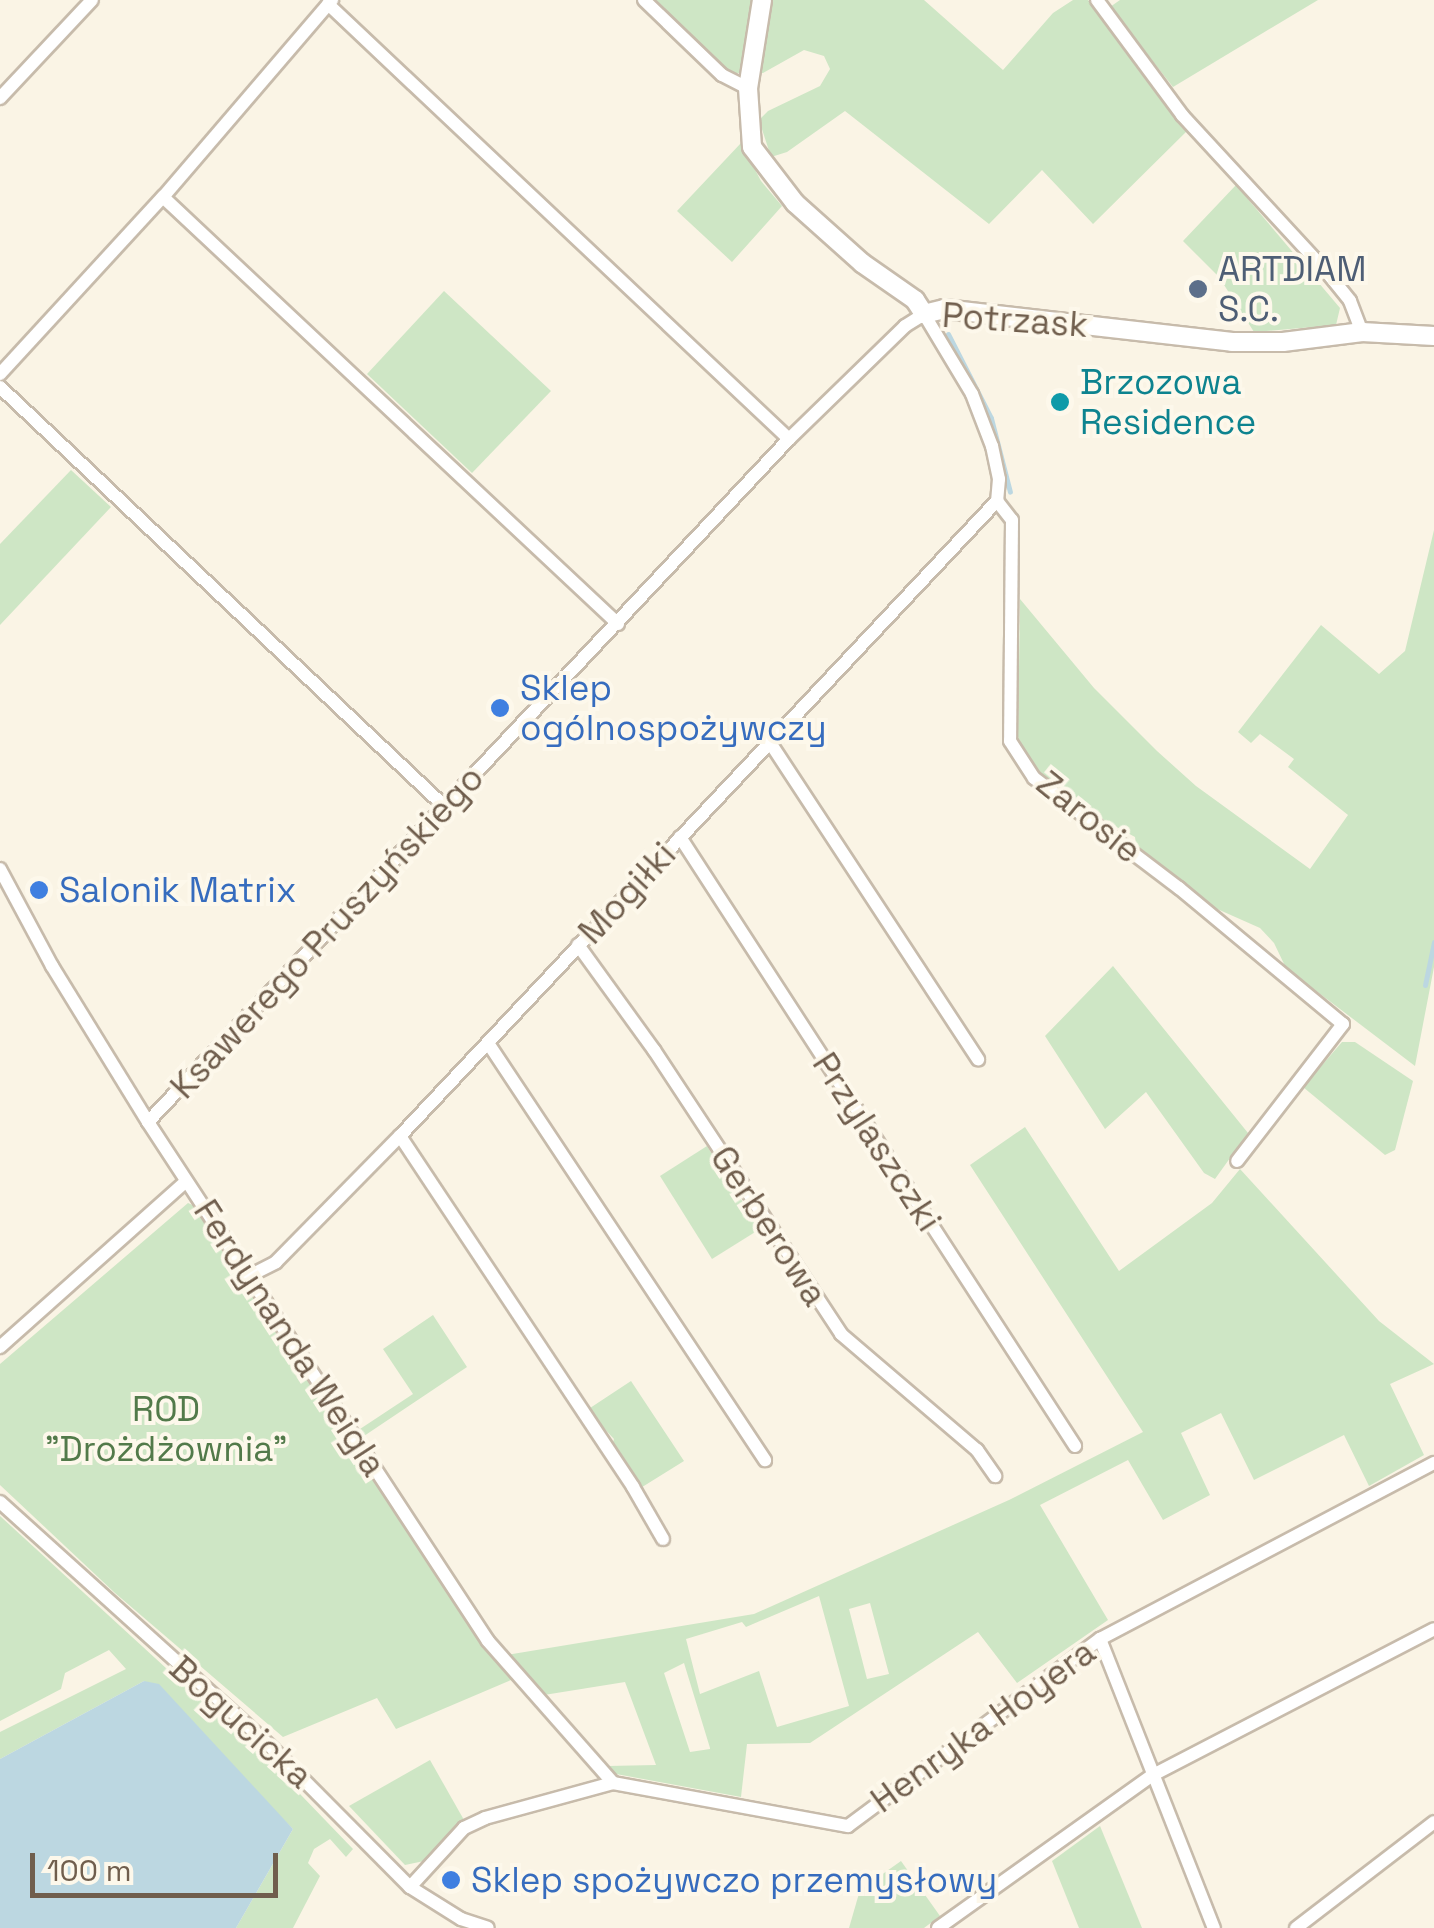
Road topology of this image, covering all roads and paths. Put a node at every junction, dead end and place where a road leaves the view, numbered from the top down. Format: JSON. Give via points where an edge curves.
{"nodes":[{"id":1,"x":92,"y":0,"type":"edge"},
{"id":2,"x":644,"y":0,"type":"edge"},
{"id":3,"x":762,"y":0,"type":"edge"},
{"id":4,"x":1097,"y":0,"type":"edge"},
{"id":5,"x":330,"y":2,"type":"edge"},
{"id":6,"x":748,"y":88,"type":"junction"},
{"id":7,"x":0,"y":98,"type":"edge"},
{"id":8,"x":163,"y":197,"type":"junction"},
{"id":9,"x":924,"y":314,"type":"junction"},
{"id":10,"x":1362,"y":332,"type":"junction"},
{"id":11,"x":1434,"y":336,"type":"edge"},
{"id":12,"x":0,"y":374,"type":"edge"},
{"id":13,"x":0,"y":387,"type":"edge"},
{"id":14,"x":789,"y":439,"type":"junction"},
{"id":15,"x":997,"y":501,"type":"junction"},
{"id":16,"x":618,"y":624,"type":"junction"},
{"id":17,"x":769,"y":740,"type":"junction"},
{"id":18,"x":444,"y":807,"type":"junction"},
{"id":19,"x":680,"y":837,"type":"junction"},
{"id":20,"x":0,"y":869,"type":"edge"},
{"id":21,"x":578,"y":945,"type":"junction"},
{"id":22,"x":488,"y":1042,"type":"junction"},
{"id":23,"x":978,"y":1059,"type":"dead end"},
{"id":24,"x":148,"y":1122,"type":"junction"},
{"id":25,"x":400,"y":1136,"type":"junction"},
{"id":26,"x":1237,"y":1161,"type":"dead end"},
{"id":27,"x":186,"y":1181,"type":"junction"},
{"id":28,"x":251,"y":1275,"type":"junction"},
{"id":29,"x":0,"y":1347,"type":"edge"},
{"id":30,"x":1075,"y":1446,"type":"dead end"},
{"id":31,"x":765,"y":1460,"type":"dead end"},
{"id":32,"x":1434,"y":1463,"type":"edge"},
{"id":33,"x":994,"y":1476,"type":"dead end"},
{"id":34,"x":0,"y":1502,"type":"edge"},
{"id":35,"x":664,"y":1539,"type":"dead end"},
{"id":36,"x":1434,"y":1629,"type":"edge"},
{"id":37,"x":1100,"y":1639,"type":"junction"},
{"id":38,"x":1150,"y":1776,"type":"junction"},
{"id":39,"x":613,"y":1783,"type":"junction"},
{"id":40,"x":1434,"y":1822,"type":"edge"},
{"id":41,"x":410,"y":1888,"type":"junction"},
{"id":42,"x":488,"y":1928,"type":"edge"},
{"id":43,"x":938,"y":1928,"type":"edge"},
{"id":44,"x":1214,"y":1928,"type":"edge"},
{"id":45,"x":1296,"y":1928,"type":"edge"}],
"edges":[{"from":1,"to":7,"type":"street"},
{"from":2,"to":6,"type":"street","via":[[722,75]]},
{"from":3,"to":6,"type":"street","name":"Potrzask"},
{"from":4,"to":10,"type":"street","via":[[1182,115],[1350,301]]},
{"from":5,"to":8,"type":"street"},
{"from":5,"to":14,"type":"street"},
{"from":6,"to":9,"type":"street","name":"Potrzask","via":[[752,147],[784,193],[862,263],[916,300]]},
{"from":8,"to":12,"type":"street"},
{"from":8,"to":16,"type":"street"},
{"from":9,"to":10,"type":"street","name":"Potrzask","via":[[944,309],[1232,342]]},
{"from":9,"to":14,"type":"street","name":"Ksawerego Pruszyńskiego"},
{"from":9,"to":15,"type":"street","name":"Zarosie","via":[[972,394],[992,446]]},
{"from":10,"to":11,"type":"street","name":"Potrzask"},
{"from":13,"to":18,"type":"street"},
{"from":14,"to":16,"type":"street","name":"Ksawerego Pruszyńskiego"},
{"from":15,"to":17,"type":"street","name":"Mogiłki"},
{"from":15,"to":26,"type":"street","name":"Zarosie","via":[[1012,520],[1010,741],[1034,778],[1343,1024]]},
{"from":16,"to":18,"type":"street","name":"Ksawerego Pruszyńskiego"},
{"from":17,"to":19,"type":"street","name":"Mogiłki"},
{"from":17,"to":23,"type":"street"},
{"from":18,"to":24,"type":"street","name":"Ksawerego Pruszyńskiego"},
{"from":19,"to":21,"type":"street","name":"Mogiłki"},
{"from":19,"to":30,"type":"street","name":"Przylaszczki"},
{"from":20,"to":24,"type":"street","name":"Ferdynanda Weigla"},
{"from":21,"to":22,"type":"street","name":"Mogiłki"},
{"from":21,"to":33,"type":"street","name":"Gerberowa","via":[[841,1334],[978,1450]]},
{"from":22,"to":25,"type":"street","name":"Mogiłki"},
{"from":22,"to":31,"type":"street"},
{"from":24,"to":27,"type":"street","name":"Ferdynanda Weigla"},
{"from":25,"to":28,"type":"street","name":"Mogiłki","via":[[276,1262]]},
{"from":25,"to":35,"type":"street"},
{"from":27,"to":28,"type":"street","name":"Ferdynanda Weigla"},
{"from":27,"to":29,"type":"street"},
{"from":28,"to":39,"type":"street","name":"Ferdynanda Weigla","via":[[488,1641]]},
{"from":32,"to":37,"type":"street","name":"Henryka Hoyera"},
{"from":34,"to":41,"type":"street","name":"Bogucicka","via":[[274,1748]]},
{"from":36,"to":38,"type":"street"},
{"from":37,"to":38,"type":"street"},
{"from":37,"to":39,"type":"street","name":"Henryka Hoyera","via":[[848,1826]]},
{"from":38,"to":43,"type":"street"},
{"from":38,"to":44,"type":"street"},
{"from":39,"to":41,"type":"street","name":"Henryka Hoyera","via":[[464,1828]]},
{"from":40,"to":45,"type":"street"},
{"from":41,"to":42,"type":"street","name":"Bogucicka"}]}
